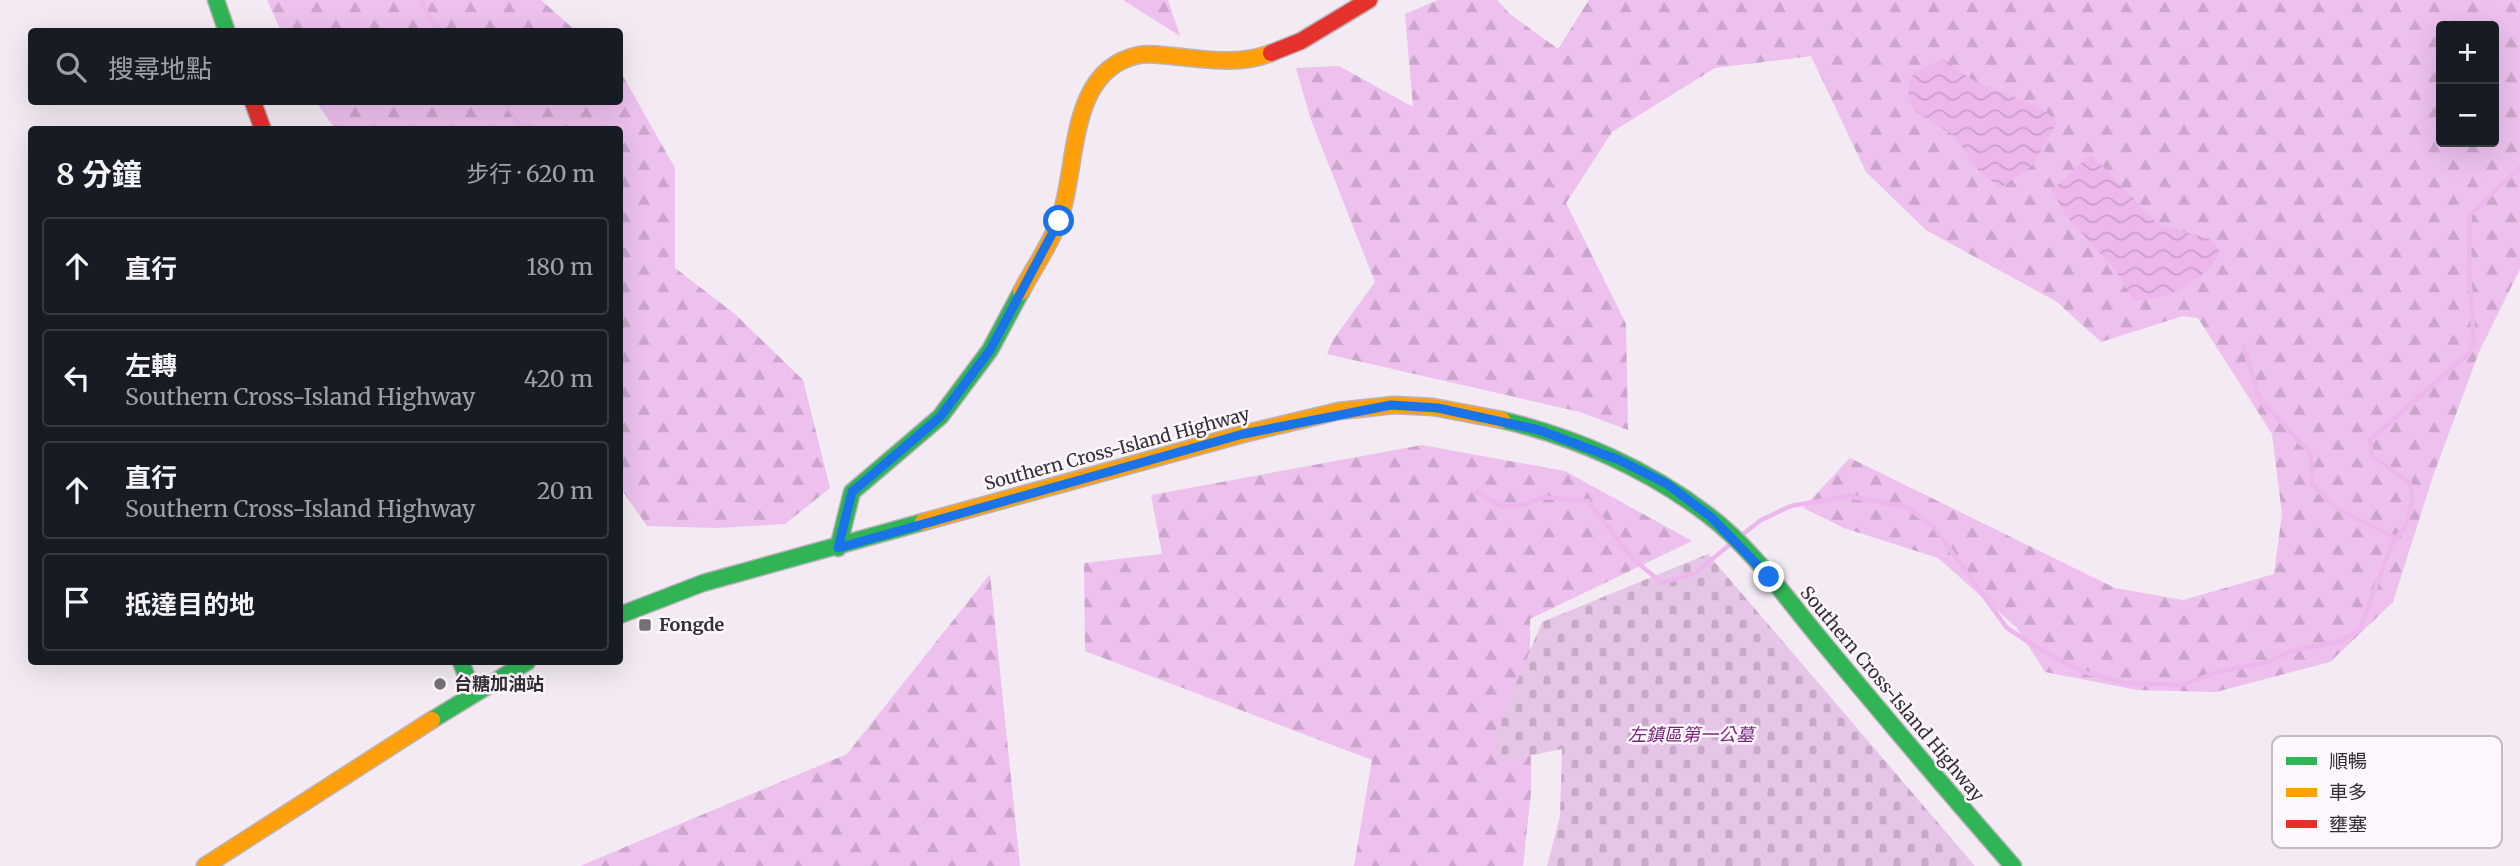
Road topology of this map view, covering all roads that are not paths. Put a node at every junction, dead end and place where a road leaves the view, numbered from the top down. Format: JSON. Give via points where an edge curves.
{"nodes":[{"id":1,"x":216,"y":0,"type":"edge"},
{"id":2,"x":1368,"y":0,"type":"edge"},
{"id":3,"x":226,"y":28,"type":"edge"},
{"id":4,"x":254,"y":105,"type":"edge"},
{"id":5,"x":262,"y":126,"type":"edge"},
{"id":6,"x":838,"y":548,"type":"junction"},
{"id":7,"x":623,"y":614,"type":"edge"},
{"id":8,"x":462,"y":665,"type":"edge"},
{"id":9,"x":522,"y":665,"type":"edge"},
{"id":10,"x":473,"y":693,"type":"junction"},
{"id":11,"x":205,"y":866,"type":"edge"},
{"id":12,"x":2013,"y":866,"type":"edge"}],
"edges":[{"from":1,"to":3,"type":"main road"},
{"from":2,"to":6,"type":"main road","via":[[1301,41],[1261,57],[1234,61],[1142,54],[1117,61],[1102,75],[1088,96],[1079,125],[1059,221],[990,350],[940,417],[852,492]]},
{"from":4,"to":5,"type":"main road"},
{"from":6,"to":7,"type":"main road","name":"Southern Cross-Island Highway","via":[[703,583]]},
{"from":6,"to":12,"type":"main road","name":"Southern Cross-Island Highway","via":[[1243,434],[1391,405],[1438,408],[1539,430],[1593,448],[1667,484],[1711,517]]},
{"from":8,"to":10,"type":"main road"},
{"from":9,"to":10,"type":"main road"},
{"from":10,"to":11,"type":"main road"}]}
